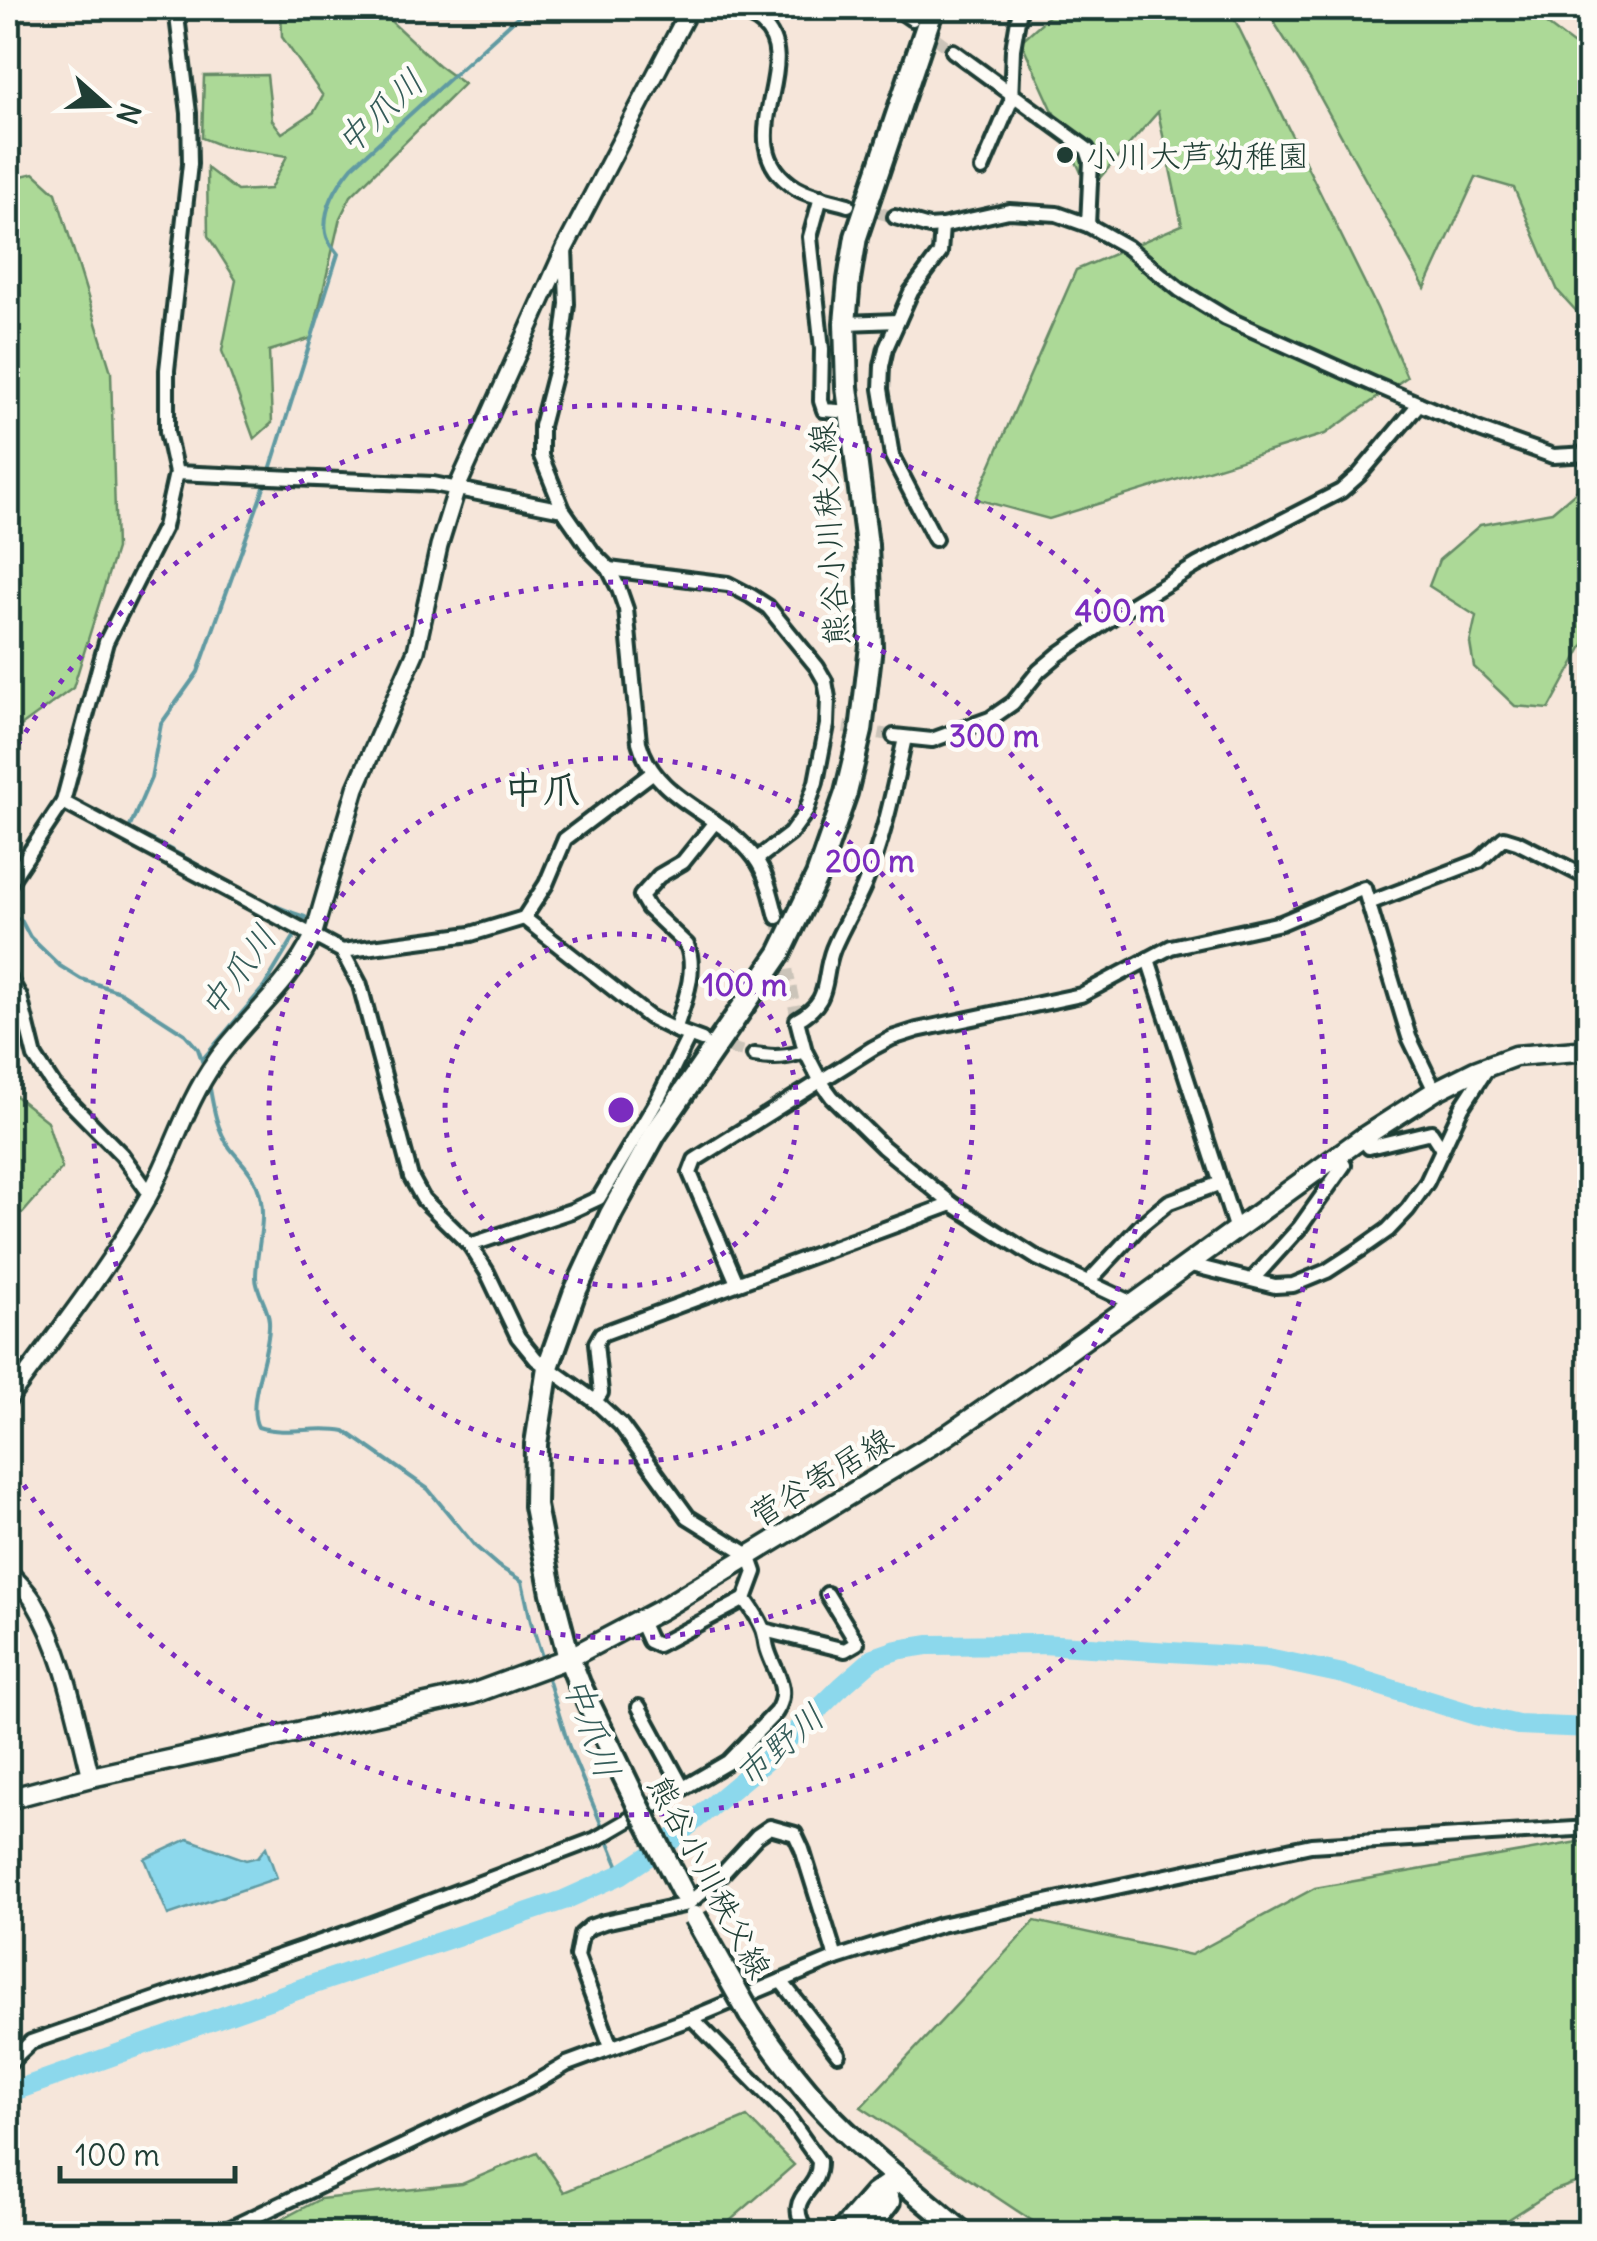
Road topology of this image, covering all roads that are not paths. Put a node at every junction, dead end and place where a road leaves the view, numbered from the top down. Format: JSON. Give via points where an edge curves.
{"nodes":[{"id":1,"x":12,"y":8,"type":"edge"},
{"id":2,"x":176,"y":8,"type":"edge"},
{"id":3,"x":690,"y":8,"type":"edge"},
{"id":4,"x":728,"y":8,"type":"edge"},
{"id":5,"x":896,"y":8,"type":"edge"},
{"id":6,"x":932,"y":8,"type":"edge"},
{"id":7,"x":1020,"y":8,"type":"edge"},
{"id":8,"x":912,"y":19,"type":"tunnel mouth"},
{"id":9,"x":953,"y":51,"type":"tunnel mouth"},
{"id":10,"x":8,"y":55,"type":"edge"},
{"id":11,"x":8,"y":82,"type":"edge"},
{"id":12,"x":1011,"y":95,"type":"junction"},
{"id":13,"x":982,"y":169,"type":"dead end"},
{"id":14,"x":821,"y":196,"type":"junction"},
{"id":15,"x":848,"y":205,"type":"tunnel mouth"},
{"id":16,"x":896,"y":217,"type":"tunnel mouth"},
{"id":17,"x":1088,"y":225,"type":"junction"},
{"id":18,"x":942,"y":226,"type":"junction"},
{"id":19,"x":566,"y":248,"type":"junction"},
{"id":20,"x":898,"y":321,"type":"junction"},
{"id":21,"x":845,"y":323,"type":"junction"},
{"id":22,"x":1420,"y":404,"type":"junction"},
{"id":23,"x":850,"y":412,"type":"junction"},
{"id":24,"x":1590,"y":454,"type":"edge"},
{"id":25,"x":176,"y":473,"type":"junction"},
{"id":26,"x":457,"y":488,"type":"junction"},
{"id":27,"x":563,"y":510,"type":"junction"},
{"id":28,"x":935,"y":539,"type":"dead end"},
{"id":29,"x":609,"y":569,"type":"junction"},
{"id":30,"x":826,"y":725,"type":"junction"},
{"id":31,"x":844,"y":727,"type":"tunnel mouth"},
{"id":32,"x":652,"y":773,"type":"junction"},
{"id":33,"x":63,"y":802,"type":"junction"},
{"id":34,"x":715,"y":822,"type":"junction"},
{"id":35,"x":756,"y":859,"type":"junction"},
{"id":36,"x":1590,"y":879,"type":"edge"},
{"id":37,"x":8,"y":885,"type":"edge"},
{"id":38,"x":1368,"y":903,"type":"junction"},
{"id":39,"x":777,"y":917,"type":"tunnel mouth"},
{"id":40,"x":524,"y":918,"type":"junction"},
{"id":41,"x":313,"y":936,"type":"junction"},
{"id":42,"x":342,"y":951,"type":"junction"},
{"id":43,"x":1148,"y":959,"type":"junction"},
{"id":44,"x":8,"y":976,"type":"edge"},
{"id":45,"x":674,"y":1030,"type":"junction"},
{"id":46,"x":1588,"y":1045,"type":"edge"},
{"id":47,"x":806,"y":1051,"type":"junction"},
{"id":48,"x":754,"y":1055,"type":"tunnel mouth"},
{"id":49,"x":1490,"y":1065,"type":"junction"},
{"id":50,"x":821,"y":1082,"type":"junction"},
{"id":51,"x":1435,"y":1092,"type":"junction"},
{"id":52,"x":1362,"y":1138,"type":"junction"},
{"id":53,"x":1442,"y":1150,"type":"junction"},
{"id":54,"x":1338,"y":1155,"type":"junction"},
{"id":55,"x":1221,"y":1183,"type":"junction"},
{"id":56,"x":150,"y":1194,"type":"junction"},
{"id":57,"x":952,"y":1204,"type":"junction"},
{"id":58,"x":1236,"y":1230,"type":"junction"},
{"id":59,"x":470,"y":1245,"type":"junction"},
{"id":60,"x":1187,"y":1264,"type":"junction"},
{"id":61,"x":1253,"y":1279,"type":"junction"},
{"id":62,"x":1088,"y":1282,"type":"junction"},
{"id":63,"x":736,"y":1283,"type":"junction"},
{"id":64,"x":1132,"y":1303,"type":"junction"},
{"id":65,"x":548,"y":1367,"type":"junction"},
{"id":66,"x":8,"y":1400,"type":"edge"},
{"id":67,"x":596,"y":1402,"type":"junction"},
{"id":68,"x":749,"y":1556,"type":"junction"},
{"id":69,"x":8,"y":1570,"type":"edge"},
{"id":70,"x":828,"y":1594,"type":"dead end"},
{"id":71,"x":745,"y":1599,"type":"junction"},
{"id":72,"x":640,"y":1621,"type":"junction"},
{"id":73,"x":764,"y":1630,"type":"junction"},
{"id":74,"x":569,"y":1658,"type":"junction"},
{"id":75,"x":639,"y":1706,"type":"dead end"},
{"id":76,"x":91,"y":1777,"type":"junction"},
{"id":77,"x":684,"y":1788,"type":"junction"},
{"id":78,"x":8,"y":1800,"type":"edge"},
{"id":79,"x":1590,"y":1828,"type":"edge"},
{"id":80,"x":689,"y":1905,"type":"junction"},
{"id":81,"x":836,"y":1958,"type":"junction"},
{"id":82,"x":781,"y":1981,"type":"junction"},
{"id":83,"x":692,"y":2018,"type":"junction"},
{"id":84,"x":611,"y":2047,"type":"junction"},
{"id":85,"x":838,"y":2054,"type":"dead end"},
{"id":86,"x":8,"y":2064,"type":"edge"},
{"id":87,"x":898,"y":2179,"type":"junction"},
{"id":88,"x":218,"y":2234,"type":"edge"},
{"id":89,"x":808,"y":2234,"type":"edge"},
{"id":90,"x":841,"y":2234,"type":"edge"},
{"id":91,"x":863,"y":2234,"type":"edge"},
{"id":92,"x":964,"y":2234,"type":"edge"}],
"edges":[{"from":1,"to":10,"type":"street"},
{"from":2,"to":25,"type":"street","via":[[190,164],[167,370]]},
{"from":3,"to":19,"type":"street"},
{"from":4,"to":14,"type":"street","via":[[750,16],[773,38],[775,87],[765,134],[775,166],[794,186]]},
{"from":5,"to":8,"type":"street"},
{"from":6,"to":21,"type":"main road","name":"熊谷小川秩父線","via":[[856,237]]},
{"from":7,"to":12,"type":"street"},
{"from":9,"to":12,"type":"street"},
{"from":10,"to":11,"type":"street"},
{"from":12,"to":13,"type":"street"},
{"from":12,"to":17,"type":"street","via":[[1087,149]]},
{"from":14,"to":15,"type":"street"},
{"from":14,"to":23,"type":"street","via":[[810,237],[821,401],[824,410]]},
{"from":16,"to":18,"type":"street"},
{"from":17,"to":18,"type":"street","via":[[1058,214],[1009,211]]},
{"from":17,"to":22,"type":"street","via":[[1226,318]]},
{"from":18,"to":20,"type":"street","via":[[940,254]]},
{"from":19,"to":26,"type":"street"},
{"from":19,"to":27,"type":"street","via":[[564,331],[541,426],[541,456]]},
{"from":20,"to":21,"type":"street"},
{"from":20,"to":28,"type":"street","via":[[882,366],[888,442]]},
{"from":21,"to":23,"type":"main road","name":"熊谷小川秩父線"},
{"from":22,"to":24,"type":"street","via":[[1553,456]]},
{"from":22,"to":47,"type":"street","via":[[1341,490],[1117,614],[1049,663],[990,719],[932,740],[900,737],[888,818],[864,885],[833,949],[822,997],[797,1020]]},
{"from":23,"to":65,"type":"main road","name":"熊谷小川秩父線","via":[[867,545],[871,646],[846,793],[787,940],[655,1134],[574,1294]]},
{"from":25,"to":26,"type":"street"},
{"from":25,"to":33,"type":"street","via":[[164,528],[106,642]]},
{"from":26,"to":27,"type":"street"},
{"from":26,"to":41,"type":"street","via":[[416,652],[356,788]]},
{"from":27,"to":29,"type":"street"},
{"from":29,"to":30,"type":"street","via":[[728,584],[768,607],[825,681]]},
{"from":29,"to":32,"type":"street","via":[[626,609],[638,742]]},
{"from":30,"to":31,"type":"street"},
{"from":30,"to":35,"type":"street","via":[[806,812],[790,834]]},
{"from":32,"to":34,"type":"street"},
{"from":32,"to":40,"type":"street","via":[[565,839]]},
{"from":33,"to":37,"type":"street"},
{"from":33,"to":41,"type":"street"},
{"from":34,"to":35,"type":"street"},
{"from":34,"to":45,"type":"street","via":[[683,862],[640,896],[690,953]]},
{"from":35,"to":39,"type":"street"},
{"from":36,"to":38,"type":"street","via":[[1504,838],[1479,860]]},
{"from":38,"to":43,"type":"street","via":[[1364,888],[1281,923],[1170,947]]},
{"from":38,"to":51,"type":"street","via":[[1409,1037]]},
{"from":40,"to":42,"type":"street","via":[[471,934]]},
{"from":40,"to":45,"type":"street"},
{"from":41,"to":42,"type":"street"},
{"from":41,"to":56,"type":"street","via":[[284,984],[216,1060]]},
{"from":42,"to":59,"type":"street","via":[[360,985],[411,1177],[423,1199]]},
{"from":43,"to":50,"type":"street","via":[[1081,995],[892,1038]]},
{"from":43,"to":55,"type":"street"},
{"from":44,"to":56,"type":"street","via":[[35,1057]]},
{"from":45,"to":59,"type":"street","via":[[696,1038],[599,1198]]},
{"from":46,"to":49,"type":"main road","name":"菅谷寄居線"},
{"from":47,"to":48,"type":"street"},
{"from":47,"to":50,"type":"street"},
{"from":49,"to":51,"type":"main road","name":"菅谷寄居線"},
{"from":49,"to":53,"type":"street"},
{"from":50,"to":57,"type":"street","via":[[883,1147]]},
{"from":50,"to":63,"type":"street","via":[[691,1168]]},
{"from":51,"to":52,"type":"main road","name":"菅谷寄居線"},
{"from":52,"to":53,"type":"street","via":[[1369,1147],[1431,1132]]},
{"from":52,"to":54,"type":"main road","name":"菅谷寄居線"},
{"from":53,"to":61,"type":"street","via":[[1408,1209],[1361,1249],[1293,1285]]},
{"from":54,"to":58,"type":"main road","name":"菅谷寄居線"},
{"from":54,"to":61,"type":"street","via":[[1344,1165]]},
{"from":55,"to":58,"type":"street"},
{"from":55,"to":62,"type":"street","via":[[1169,1202]]},
{"from":56,"to":66,"type":"street","via":[[115,1255]]},
{"from":57,"to":62,"type":"street"},
{"from":57,"to":63,"type":"street"},
{"from":58,"to":60,"type":"main road","name":"菅谷寄居線"},
{"from":59,"to":65,"type":"street","via":[[518,1337]]},
{"from":60,"to":61,"type":"street"},
{"from":60,"to":64,"type":"main road","name":"菅谷寄居線"},
{"from":62,"to":64,"type":"street"},
{"from":63,"to":67,"type":"street","via":[[601,1334]]},
{"from":64,"to":68,"type":"main road","name":"菅谷寄居線","via":[[946,1436]]},
{"from":65,"to":67,"type":"street"},
{"from":65,"to":74,"type":"main road","name":"熊谷小川秩父線","via":[[536,1444],[536,1506]]},
{"from":67,"to":68,"type":"street","via":[[688,1517]]},
{"from":68,"to":71,"type":"street","via":[[755,1572]]},
{"from":68,"to":72,"type":"main road","name":"菅谷寄居線"},
{"from":69,"to":76,"type":"street","via":[[47,1628]]},
{"from":70,"to":73,"type":"street","via":[[857,1643],[844,1650]]},
{"from":71,"to":72,"type":"street","via":[[658,1645]]},
{"from":71,"to":73,"type":"street"},
{"from":72,"to":74,"type":"main road","name":"菅谷寄居線"},
{"from":73,"to":77,"type":"street","via":[[782,1682],[781,1704],[728,1762]]},
{"from":74,"to":76,"type":"main road","name":"菅谷寄居線","via":[[472,1694]]},
{"from":74,"to":80,"type":"main road","name":"熊谷小川秩父線","bridge":true},
{"from":75,"to":77,"type":"street"},
{"from":76,"to":78,"type":"main road","name":"菅谷寄居線"},
{"from":77,"to":86,"type":"street","via":[[596,1839],[32,2042]]},
{"from":79,"to":81,"type":"street","via":[[1312,1845],[940,1925]]},
{"from":80,"to":81,"type":"street","via":[[770,1827],[795,1834]]},
{"from":80,"to":84,"type":"street","via":[[604,1922],[581,1935],[576,1956]]},
{"from":80,"to":87,"type":"main road","name":"熊谷小川秩父線","bridge":true,"via":[[750,2016],[810,2094]]},
{"from":81,"to":82,"type":"street"},
{"from":82,"to":83,"type":"street"},
{"from":82,"to":85,"type":"street"},
{"from":83,"to":84,"type":"street"},
{"from":83,"to":89,"type":"street","via":[[785,2113],[819,2161],[798,2211]]},
{"from":84,"to":88,"type":"street"},
{"from":87,"to":90,"type":"highway","via":[[874,2195]]},
{"from":87,"to":91,"type":"highway"},
{"from":87,"to":92,"type":"main road","name":"熊谷小川秩父線"}]}
